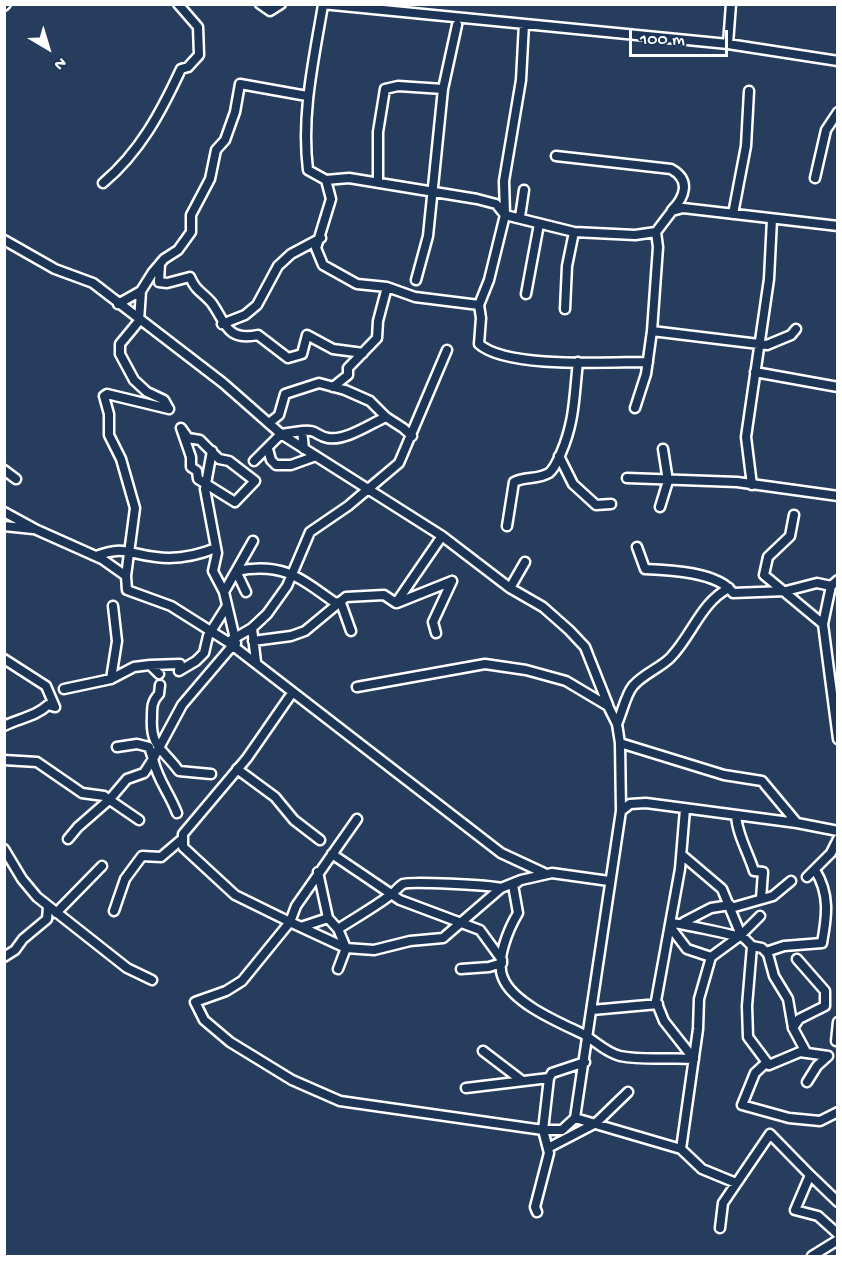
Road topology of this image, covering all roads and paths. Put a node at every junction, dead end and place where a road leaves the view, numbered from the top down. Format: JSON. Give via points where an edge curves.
{"nodes":[{"id":1,"x":178,"y":4,"type":"edge"},
{"id":2,"x":260,"y":4,"type":"edge"},
{"id":3,"x":281,"y":4,"type":"edge"},
{"id":4,"x":731,"y":4,"type":"edge"},
{"id":5,"x":323,"y":5,"type":"edge"},
{"id":6,"x":524,"y":24,"type":"junction"},
{"id":7,"x":457,"y":25,"type":"dead end"},
{"id":8,"x":728,"y":44,"type":"junction"},
{"id":9,"x":837,"y":61,"type":"edge"},
{"id":10,"x":443,"y":89,"type":"junction"},
{"id":11,"x":749,"y":91,"type":"dead end"},
{"id":12,"x":308,"y":96,"type":"junction"},
{"id":13,"x":837,"y":112,"type":"edge"},
{"id":14,"x":556,"y":156,"type":"dead end"},
{"id":15,"x":815,"y":178,"type":"dead end"},
{"id":16,"x":326,"y":180,"type":"junction"},
{"id":17,"x":103,"y":183,"type":"dead end"},
{"id":18,"x":378,"y":183,"type":"junction"},
{"id":19,"x":524,"y":190,"type":"dead end"},
{"id":20,"x":432,"y":193,"type":"junction"},
{"id":21,"x":672,"y":211,"type":"junction"},
{"id":22,"x":733,"y":214,"type":"junction"},
{"id":23,"x":505,"y":215,"type":"junction"},
{"id":24,"x":520,"y":217,"type":"junction"},
{"id":25,"x":772,"y":219,"type":"junction"},
{"id":26,"x":539,"y":224,"type":"junction"},
{"id":27,"x":837,"y":226,"type":"edge"},
{"id":28,"x":574,"y":232,"type":"junction"},
{"id":29,"x":656,"y":232,"type":"junction"},
{"id":30,"x":321,"y":237,"type":"junction"},
{"id":31,"x":4,"y":240,"type":"edge"},
{"id":32,"x":160,"y":264,"type":"junction"},
{"id":33,"x":416,"y":280,"type":"dead end"},
{"id":34,"x":387,"y":287,"type":"junction"},
{"id":35,"x":141,"y":291,"type":"junction"},
{"id":36,"x":526,"y":294,"type":"dead end"},
{"id":37,"x":118,"y":304,"type":"junction"},
{"id":38,"x":479,"y":305,"type":"junction"},
{"id":39,"x":565,"y":309,"type":"dead end"},
{"id":40,"x":140,"y":321,"type":"junction"},
{"id":41,"x":222,"y":324,"type":"junction"},
{"id":42,"x":796,"y":329,"type":"dead end"},
{"id":43,"x":652,"y":331,"type":"junction"},
{"id":44,"x":759,"y":343,"type":"junction"},
{"id":45,"x":447,"y":350,"type":"dead end"},
{"id":46,"x":363,"y":353,"type":"junction"},
{"id":47,"x":578,"y":362,"type":"junction"},
{"id":48,"x":648,"y":362,"type":"junction"},
{"id":49,"x":755,"y":372,"type":"junction"},
{"id":50,"x":333,"y":387,"type":"junction"},
{"id":51,"x":837,"y":387,"type":"edge"},
{"id":52,"x":635,"y":408,"type":"dead end"},
{"id":53,"x":386,"y":417,"type":"junction"},
{"id":54,"x":269,"y":423,"type":"junction"},
{"id":55,"x":302,"y":431,"type":"junction"},
{"id":56,"x":281,"y":434,"type":"junction"},
{"id":57,"x":412,"y":436,"type":"junction"},
{"id":58,"x":268,"y":449,"type":"junction"},
{"id":59,"x":304,"y":449,"type":"junction"},
{"id":60,"x":663,"y":449,"type":"dead end"},
{"id":61,"x":212,"y":452,"type":"junction"},
{"id":62,"x":316,"y":456,"type":"junction"},
{"id":63,"x":559,"y":456,"type":"junction"},
{"id":64,"x":254,"y":461,"type":"dead end"},
{"id":65,"x":553,"y":468,"type":"junction"},
{"id":66,"x":566,"y":469,"type":"junction"},
{"id":67,"x":4,"y":470,"type":"edge"},
{"id":68,"x":627,"y":478,"type":"dead end"},
{"id":69,"x":15,"y":479,"type":"dead end"},
{"id":70,"x":668,"y":481,"type":"junction"},
{"id":71,"x":205,"y":485,"type":"junction"},
{"id":72,"x":752,"y":485,"type":"junction"},
{"id":73,"x":365,"y":490,"type":"junction"},
{"id":74,"x":837,"y":496,"type":"edge"},
{"id":75,"x":611,"y":504,"type":"dead end"},
{"id":76,"x":660,"y":507,"type":"dead end"},
{"id":77,"x":4,"y":512,"type":"edge"},
{"id":78,"x":794,"y":516,"type":"dead end"},
{"id":79,"x":4,"y":526,"type":"edge"},
{"id":80,"x":507,"y":526,"type":"dead end"},
{"id":81,"x":37,"y":530,"type":"junction"},
{"id":82,"x":442,"y":536,"type":"junction"},
{"id":83,"x":253,"y":541,"type":"dead end"},
{"id":84,"x":638,"y":547,"type":"dead end"},
{"id":85,"x":216,"y":548,"type":"junction"},
{"id":86,"x":127,"y":549,"type":"junction"},
{"id":87,"x":96,"y":556,"type":"junction"},
{"id":88,"x":525,"y":562,"type":"dead end"},
{"id":89,"x":236,"y":571,"type":"junction"},
{"id":90,"x":293,"y":573,"type":"junction"},
{"id":91,"x":126,"y":576,"type":"junction"},
{"id":92,"x":834,"y":583,"type":"edge"},
{"id":93,"x":510,"y":588,"type":"junction"},
{"id":94,"x":729,"y":588,"type":"junction"},
{"id":95,"x":786,"y":591,"type":"junction"},
{"id":96,"x":224,"y":592,"type":"junction"},
{"id":97,"x":246,"y":592,"type":"dead end"},
{"id":98,"x":341,"y":603,"type":"junction"},
{"id":99,"x":396,"y":603,"type":"junction"},
{"id":100,"x":113,"y":606,"type":"dead end"},
{"id":101,"x":226,"y":606,"type":"junction"},
{"id":102,"x":823,"y":624,"type":"junction"},
{"id":103,"x":252,"y":628,"type":"junction"},
{"id":104,"x":211,"y":631,"type":"junction"},
{"id":105,"x":351,"y":631,"type":"dead end"},
{"id":106,"x":436,"y":633,"type":"dead end"},
{"id":107,"x":253,"y":641,"type":"junction"},
{"id":108,"x":233,"y":644,"type":"junction"},
{"id":109,"x":4,"y":659,"type":"edge"},
{"id":110,"x":256,"y":662,"type":"junction"},
{"id":111,"x":150,"y":665,"type":"junction"},
{"id":112,"x":159,"y":674,"type":"dead end"},
{"id":113,"x":111,"y":679,"type":"junction"},
{"id":114,"x":160,"y":685,"type":"dead end"},
{"id":115,"x":357,"y":687,"type":"dead end"},
{"id":116,"x":64,"y":689,"type":"dead end"},
{"id":117,"x":290,"y":696,"type":"dead end"},
{"id":118,"x":609,"y":706,"type":"junction"},
{"id":119,"x":617,"y":724,"type":"junction"},
{"id":120,"x":4,"y":726,"type":"edge"},
{"id":121,"x":837,"y":739,"type":"edge"},
{"id":122,"x":620,"y":743,"type":"junction"},
{"id":123,"x":117,"y":747,"type":"dead end"},
{"id":124,"x":160,"y":750,"type":"junction"},
{"id":125,"x":153,"y":759,"type":"junction"},
{"id":126,"x":4,"y":760,"type":"edge"},
{"id":127,"x":237,"y":769,"type":"junction"},
{"id":128,"x":211,"y":774,"type":"dead end"},
{"id":129,"x":110,"y":799,"type":"junction"},
{"id":130,"x":685,"y":809,"type":"junction"},
{"id":131,"x":621,"y":811,"type":"junction"},
{"id":132,"x":177,"y":813,"type":"dead end"},
{"id":133,"x":736,"y":815,"type":"junction"},
{"id":134,"x":357,"y":819,"type":"dead end"},
{"id":135,"x":139,"y":820,"type":"dead end"},
{"id":136,"x":797,"y":823,"type":"junction"},
{"id":137,"x":837,"y":831,"type":"edge"},
{"id":138,"x":68,"y":839,"type":"dead end"},
{"id":139,"x":837,"y":839,"type":"edge"},
{"id":140,"x":181,"y":840,"type":"junction"},
{"id":141,"x":320,"y":840,"type":"dead end"},
{"id":142,"x":4,"y":849,"type":"edge"},
{"id":143,"x":332,"y":854,"type":"junction"},
{"id":144,"x":682,"y":855,"type":"junction"},
{"id":145,"x":834,"y":856,"type":"edge"},
{"id":146,"x":102,"y":866,"type":"dead end"},
{"id":147,"x":815,"y":870,"type":"junction"},
{"id":148,"x":318,"y":872,"type":"junction"},
{"id":149,"x":544,"y":873,"type":"junction"},
{"id":150,"x":807,"y":877,"type":"dead end"},
{"id":151,"x":520,"y":879,"type":"junction"},
{"id":152,"x":609,"y":881,"type":"junction"},
{"id":153,"x":792,"y":881,"type":"dead end"},
{"id":154,"x":501,"y":888,"type":"junction"},
{"id":155,"x":392,"y":895,"type":"junction"},
{"id":156,"x":761,"y":899,"type":"junction"},
{"id":157,"x":47,"y":906,"type":"junction"},
{"id":158,"x":730,"y":907,"type":"junction"},
{"id":159,"x":114,"y":911,"type":"dead end"},
{"id":160,"x":56,"y":913,"type":"junction"},
{"id":161,"x":760,"y":916,"type":"dead end"},
{"id":162,"x":328,"y":918,"type":"junction"},
{"id":163,"x":290,"y":922,"type":"junction"},
{"id":164,"x":684,"y":922,"type":"junction"},
{"id":165,"x":462,"y":924,"type":"junction"},
{"id":166,"x":671,"y":926,"type":"junction"},
{"id":167,"x":301,"y":927,"type":"junction"},
{"id":168,"x":338,"y":929,"type":"junction"},
{"id":169,"x":740,"y":936,"type":"junction"},
{"id":170,"x":752,"y":946,"type":"junction"},
{"id":171,"x":346,"y":948,"type":"junction"},
{"id":172,"x":766,"y":952,"type":"junction"},
{"id":173,"x":4,"y":957,"type":"edge"},
{"id":174,"x":711,"y":957,"type":"junction"},
{"id":175,"x":797,"y":959,"type":"dead end"},
{"id":176,"x":502,"y":961,"type":"junction"},
{"id":177,"x":338,"y":969,"type":"dead end"},
{"id":178,"x":461,"y":969,"type":"dead end"},
{"id":179,"x":152,"y":980,"type":"dead end"},
{"id":180,"x":658,"y":1004,"type":"junction"},
{"id":181,"x":592,"y":1010,"type":"junction"},
{"id":182,"x":837,"y":1022,"type":"edge"},
{"id":183,"x":793,"y":1028,"type":"junction"},
{"id":184,"x":587,"y":1036,"type":"junction"},
{"id":185,"x":836,"y":1041,"type":"dead end"},
{"id":186,"x":483,"y":1051,"type":"dead end"},
{"id":187,"x":806,"y":1052,"type":"junction"},
{"id":188,"x":694,"y":1059,"type":"junction"},
{"id":189,"x":585,"y":1062,"type":"junction"},
{"id":190,"x":767,"y":1062,"type":"junction"},
{"id":191,"x":549,"y":1078,"type":"junction"},
{"id":192,"x":521,"y":1080,"type":"junction"},
{"id":193,"x":807,"y":1082,"type":"dead end"},
{"id":194,"x":466,"y":1088,"type":"dead end"},
{"id":195,"x":628,"y":1092,"type":"dead end"},
{"id":196,"x":837,"y":1112,"type":"edge"},
{"id":197,"x":575,"y":1118,"type":"junction"},
{"id":198,"x":596,"y":1123,"type":"junction"},
{"id":199,"x":543,"y":1130,"type":"junction"},
{"id":200,"x":548,"y":1148,"type":"junction"},
{"id":201,"x":681,"y":1149,"type":"junction"},
{"id":202,"x":810,"y":1175,"type":"junction"},
{"id":203,"x":736,"y":1183,"type":"junction"},
{"id":204,"x":837,"y":1202,"type":"edge"},
{"id":205,"x":537,"y":1212,"type":"dead end"},
{"id":206,"x":720,"y":1228,"type":"dead end"},
{"id":207,"x":837,"y":1234,"type":"edge"},
{"id":208,"x":837,"y":1239,"type":"edge"},
{"id":209,"x":812,"y":1257,"type":"edge"}],
"edges":[{"from":1,"to":17,"type":"street","via":[[198,27],[199,55],[181,69],[126,165]]},
{"from":2,"to":3,"type":"street","via":[[270,11]]},
{"from":4,"to":8,"type":"street"},
{"from":5,"to":6,"type":"street"},
{"from":5,"to":12,"type":"street"},
{"from":6,"to":8,"type":"street"},
{"from":6,"to":23,"type":"street","via":[[521,80],[504,181]]},
{"from":7,"to":10,"type":"street"},
{"from":8,"to":9,"type":"street"},
{"from":10,"to":18,"type":"street","via":[[385,89],[378,132]]},
{"from":10,"to":20,"type":"street"},
{"from":11,"to":22,"type":"street","via":[[746,146]]},
{"from":12,"to":16,"type":"street","via":[[308,170]]},
{"from":12,"to":32,"type":"street","via":[[240,84],[225,140],[216,150],[210,179],[191,215],[191,232],[178,250]]},
{"from":13,"to":15,"type":"street","via":[[826,130]]},
{"from":14,"to":21,"type":"street","via":[[678,172],[684,187],[683,199]]},
{"from":16,"to":18,"type":"street","via":[[338,177]]},
{"from":16,"to":30,"type":"street","via":[[331,199]]},
{"from":18,"to":20,"type":"street"},
{"from":19,"to":24,"type":"street"},
{"from":20,"to":23,"type":"street","via":[[496,204]]},
{"from":20,"to":33,"type":"street","via":[[428,236]]},
{"from":21,"to":22,"type":"street","via":[[683,208]]},
{"from":21,"to":29,"type":"street"},
{"from":22,"to":25,"type":"street"},
{"from":23,"to":24,"type":"street"},
{"from":23,"to":38,"type":"street"},
{"from":24,"to":26,"type":"street"},
{"from":25,"to":27,"type":"street"},
{"from":25,"to":44,"type":"street","via":[[769,279]]},
{"from":26,"to":28,"type":"street"},
{"from":26,"to":36,"type":"street"},
{"from":28,"to":29,"type":"street"},
{"from":28,"to":39,"type":"street","via":[[567,266]]},
{"from":29,"to":43,"type":"street"},
{"from":30,"to":34,"type":"street","via":[[316,248],[323,265],[357,284]]},
{"from":30,"to":41,"type":"street","via":[[278,266],[257,305],[245,315]]},
{"from":31,"to":37,"type":"street","via":[[55,269],[90,281]]},
{"from":32,"to":35,"type":"street"},
{"from":32,"to":41,"type":"street","via":[[159,282],[166,284],[190,277],[194,289],[211,303]]},
{"from":34,"to":38,"type":"street","via":[[415,297]]},
{"from":34,"to":46,"type":"street","via":[[377,338]]},
{"from":35,"to":37,"type":"street"},
{"from":35,"to":40,"type":"street"},
{"from":37,"to":40,"type":"street"},
{"from":38,"to":47,"type":"street","via":[[479,344],[485,349],[525,359]]},
{"from":40,"to":54,"type":"street"},
{"from":40,"to":86,"type":"street","via":[[123,339],[120,354],[136,382],[170,408],[104,396],[109,435],[135,508]]},
{"from":41,"to":46,"type":"street","via":[[247,337],[258,335],[288,357],[302,354],[307,335],[333,349]]},
{"from":42,"to":44,"type":"street","via":[[767,345]]},
{"from":43,"to":44,"type":"street"},
{"from":43,"to":48,"type":"street"},
{"from":44,"to":49,"type":"street"},
{"from":45,"to":57,"type":"street"},
{"from":46,"to":50,"type":"street","via":[[348,368],[348,375]]},
{"from":47,"to":48,"type":"street"},
{"from":47,"to":63,"type":"street","via":[[574,414]]},
{"from":48,"to":52,"type":"street"},
{"from":49,"to":51,"type":"street"},
{"from":49,"to":72,"type":"street","via":[[746,437]]},
{"from":50,"to":53,"type":"street","via":[[370,401]]},
{"from":50,"to":54,"type":"street","via":[[319,383],[285,394],[279,415]]},
{"from":53,"to":55,"type":"street","via":[[346,436],[327,438],[313,430]]},
{"from":53,"to":57,"type":"street"},
{"from":54,"to":56,"type":"street"},
{"from":55,"to":56,"type":"street"},
{"from":55,"to":59,"type":"street"},
{"from":56,"to":58,"type":"street"},
{"from":56,"to":59,"type":"street"},
{"from":57,"to":73,"type":"street","via":[[398,465]]},
{"from":58,"to":62,"type":"street","via":[[276,465],[291,465]]},
{"from":58,"to":64,"type":"street"},
{"from":59,"to":62,"type":"street"},
{"from":60,"to":70,"type":"street"},
{"from":61,"to":71,"type":"street"},
{"from":61,"to":71,"type":"street","via":[[200,440],[188,438],[181,429],[191,467]]},
{"from":61,"to":71,"type":"street","via":[[255,481],[235,502]]},
{"from":62,"to":73,"type":"street"},
{"from":63,"to":65,"type":"street"},
{"from":63,"to":66,"type":"street"},
{"from":65,"to":66,"type":"street"},
{"from":65,"to":80,"type":"street","via":[[514,482]]},
{"from":66,"to":75,"type":"street","via":[[573,484],[596,505]]},
{"from":67,"to":69,"type":"street"},
{"from":68,"to":70,"type":"street"},
{"from":70,"to":72,"type":"street"},
{"from":70,"to":76,"type":"street"},
{"from":71,"to":85,"type":"street"},
{"from":72,"to":74,"type":"street"},
{"from":73,"to":82,"type":"street"},
{"from":73,"to":90,"type":"street","via":[[310,532]]},
{"from":77,"to":81,"type":"street"},
{"from":78,"to":95,"type":"street","via":[[790,536],[768,556],[764,575]]},
{"from":79,"to":81,"type":"street"},
{"from":81,"to":87,"type":"street"},
{"from":82,"to":93,"type":"street"},
{"from":82,"to":99,"type":"street"},
{"from":83,"to":89,"type":"street"},
{"from":84,"to":94,"type":"street","via":[[645,568],[679,571],[726,583]]},
{"from":85,"to":86,"type":"street","via":[[178,558],[154,557]]},
{"from":85,"to":96,"type":"street","via":[[213,571]]},
{"from":86,"to":87,"type":"street"},
{"from":86,"to":91,"type":"street"},
{"from":87,"to":91,"type":"street"},
{"from":88,"to":93,"type":"street"},
{"from":89,"to":90,"type":"street","via":[[253,568]]},
{"from":89,"to":96,"type":"street"},
{"from":89,"to":97,"type":"street"},
{"from":90,"to":98,"type":"street"},
{"from":90,"to":103,"type":"street","via":[[267,614]]},
{"from":91,"to":104,"type":"street","via":[[127,590],[167,604]]},
{"from":92,"to":95,"type":"street"},
{"from":92,"to":102,"type":"street"},
{"from":93,"to":118,"type":"street","via":[[543,607],[577,638],[590,657]]},
{"from":94,"to":95,"type":"street","via":[[733,593]]},
{"from":94,"to":119,"type":"street","via":[[716,595],[668,660],[632,687]]},
{"from":95,"to":102,"type":"street"},
{"from":96,"to":101,"type":"street"},
{"from":98,"to":99,"type":"street","via":[[346,597],[364,594],[384,595]]},
{"from":98,"to":105,"type":"street"},
{"from":98,"to":107,"type":"street","via":[[304,631]]},
{"from":99,"to":106,"type":"street","via":[[452,581],[433,622]]},
{"from":100,"to":113,"type":"street","via":[[117,641]]},
{"from":101,"to":104,"type":"street"},
{"from":101,"to":108,"type":"street"},
{"from":102,"to":121,"type":"street"},
{"from":103,"to":107,"type":"street"},
{"from":103,"to":108,"type":"street"},
{"from":104,"to":108,"type":"street"},
{"from":104,"to":111,"type":"street","via":[[204,653],[184,669],[178,670],[179,663]]},
{"from":107,"to":110,"type":"street"},
{"from":108,"to":110,"type":"street"},
{"from":108,"to":124,"type":"street","via":[[182,705]]},
{"from":109,"to":120,"type":"street","via":[[46,686],[54,707],[48,705],[37,715]]},
{"from":110,"to":149,"type":"street","via":[[501,853]]},
{"from":111,"to":112,"type":"street"},
{"from":111,"to":113,"type":"street","via":[[134,667]]},
{"from":113,"to":116,"type":"street"},
{"from":114,"to":124,"type":"street","via":[[153,701],[151,733]]},
{"from":115,"to":118,"type":"street","via":[[485,664],[566,681]]},
{"from":117,"to":127,"type":"street"},
{"from":118,"to":119,"type":"street"},
{"from":119,"to":122,"type":"street"},
{"from":122,"to":131,"type":"street"},
{"from":122,"to":136,"type":"street","via":[[724,775],[762,781]]},
{"from":123,"to":125,"type":"street","via":[[149,747]]},
{"from":124,"to":125,"type":"street"},
{"from":124,"to":128,"type":"street","via":[[179,771]]},
{"from":125,"to":129,"type":"street","via":[[144,773],[127,779]]},
{"from":125,"to":132,"type":"street","via":[[157,779],[169,792]]},
{"from":126,"to":129,"type":"street","via":[[37,762],[82,794]]},
{"from":127,"to":140,"type":"street"},
{"from":127,"to":141,"type":"street","via":[[275,797],[294,820]]},
{"from":129,"to":135,"type":"street"},
{"from":129,"to":138,"type":"street"},
{"from":130,"to":131,"type":"street","via":[[646,803],[630,804]]},
{"from":130,"to":133,"type":"street"},
{"from":130,"to":144,"type":"street"},
{"from":131,"to":152,"type":"street"},
{"from":133,"to":136,"type":"street"},
{"from":133,"to":156,"type":"street","via":[[737,828],[754,871],[763,872]]},
{"from":134,"to":143,"type":"street"},
{"from":136,"to":137,"type":"street"},
{"from":139,"to":145,"type":"street"},
{"from":140,"to":159,"type":"street","via":[[161,857],[140,858],[125,879]]},
{"from":140,"to":163,"type":"street","via":[[222,886]]},
{"from":142,"to":157,"type":"street","via":[[22,879]]},
{"from":143,"to":148,"type":"street"},
{"from":143,"to":155,"type":"street"},
{"from":144,"to":158,"type":"street","via":[[720,887]]},
{"from":144,"to":166,"type":"street"},
{"from":145,"to":147,"type":"street","via":[[822,859]]},
{"from":146,"to":160,"type":"street"},
{"from":147,"to":150,"type":"street"},
{"from":147,"to":172,"type":"street","via":[[829,907],[822,943],[784,946]]},
{"from":148,"to":162,"type":"street"},
{"from":148,"to":163,"type":"street"},
{"from":149,"to":151,"type":"street"},
{"from":149,"to":152,"type":"street"},
{"from":151,"to":154,"type":"street"},
{"from":151,"to":176,"type":"street","via":[[513,885],[518,913],[506,932]]},
{"from":152,"to":181,"type":"street"},
{"from":153,"to":156,"type":"street"},
{"from":154,"to":155,"type":"street","via":[[411,882],[401,885]]},
{"from":154,"to":165,"type":"street"},
{"from":155,"to":165,"type":"street"},
{"from":155,"to":168,"type":"street"},
{"from":156,"to":158,"type":"street"},
{"from":157,"to":160,"type":"street"},
{"from":157,"to":173,"type":"street","via":[[47,919]]},
{"from":158,"to":164,"type":"street","via":[[711,908]]},
{"from":158,"to":169,"type":"street"},
{"from":160,"to":179,"type":"street","via":[[127,968]]},
{"from":161,"to":169,"type":"street"},
{"from":162,"to":167,"type":"street"},
{"from":162,"to":168,"type":"street"},
{"from":163,"to":167,"type":"street"},
{"from":163,"to":199,"type":"street","via":[[242,981],[197,1000],[196,1007],[204,1020],[230,1042],[292,1080],[340,1101]]},
{"from":164,"to":166,"type":"street"},
{"from":164,"to":169,"type":"street"},
{"from":165,"to":171,"type":"street","via":[[441,939],[410,941],[374,950]]},
{"from":165,"to":176,"type":"street","via":[[480,930]]},
{"from":166,"to":174,"type":"street","via":[[687,949]]},
{"from":166,"to":180,"type":"street","via":[[657,988]]},
{"from":167,"to":171,"type":"street"},
{"from":168,"to":171,"type":"street"},
{"from":169,"to":170,"type":"street"},
{"from":169,"to":174,"type":"street"},
{"from":170,"to":172,"type":"street"},
{"from":170,"to":190,"type":"street","via":[[748,1038]]},
{"from":171,"to":177,"type":"street"},
{"from":172,"to":183,"type":"street","via":[[788,999]]},
{"from":174,"to":188,"type":"street","via":[[699,999]]},
{"from":175,"to":183,"type":"street","via":[[825,991],[825,1006],[799,1020]]},
{"from":176,"to":178,"type":"street","via":[[489,967]]},
{"from":176,"to":184,"type":"street","via":[[502,978],[513,992],[542,1015]]},
{"from":180,"to":181,"type":"street"},
{"from":180,"to":188,"type":"street","via":[[664,1021]]},
{"from":181,"to":184,"type":"street"},
{"from":182,"to":185,"type":"street"},
{"from":183,"to":187,"type":"street"},
{"from":184,"to":188,"type":"street","via":[[600,1048],[618,1055],[647,1060]]},
{"from":184,"to":189,"type":"street"},
{"from":186,"to":192,"type":"street"},
{"from":187,"to":190,"type":"street","via":[[769,1065]]},
{"from":187,"to":193,"type":"street","via":[[828,1056]]},
{"from":188,"to":201,"type":"street"},
{"from":189,"to":191,"type":"street","via":[[552,1073]]},
{"from":189,"to":197,"type":"street"},
{"from":190,"to":196,"type":"street","via":[[755,1072],[742,1105],[820,1121]]},
{"from":191,"to":192,"type":"street"},
{"from":191,"to":199,"type":"street"},
{"from":192,"to":194,"type":"street"},
{"from":195,"to":198,"type":"street"},
{"from":197,"to":198,"type":"street"},
{"from":197,"to":199,"type":"street","via":[[562,1130]]},
{"from":198,"to":200,"type":"street"},
{"from":198,"to":201,"type":"street"},
{"from":199,"to":200,"type":"street"},
{"from":200,"to":205,"type":"street"},
{"from":201,"to":203,"type":"street","via":[[702,1169]]},
{"from":202,"to":203,"type":"street","via":[[770,1134]]},
{"from":202,"to":204,"type":"street"},
{"from":202,"to":207,"type":"street","via":[[795,1210],[818,1216]]},
{"from":203,"to":206,"type":"street","via":[[723,1203]]},
{"from":208,"to":209,"type":"street"}]}
